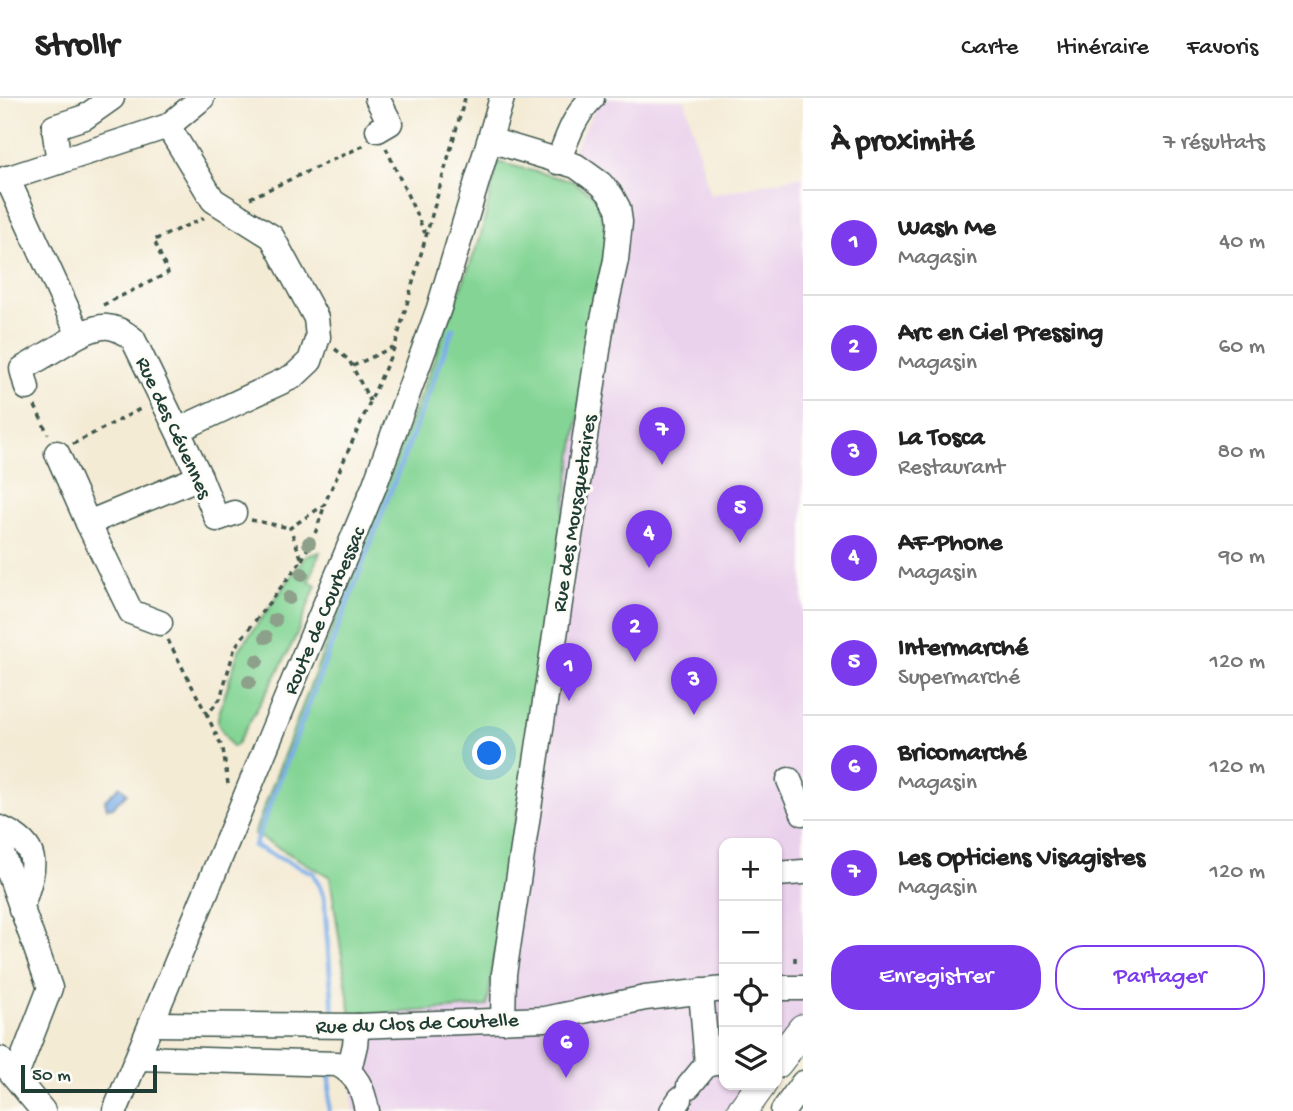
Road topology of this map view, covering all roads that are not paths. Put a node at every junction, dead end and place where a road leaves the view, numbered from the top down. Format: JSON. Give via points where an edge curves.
{"nodes":[{"id":1,"x":112,"y":98,"type":"edge"},
{"id":2,"x":202,"y":98,"type":"edge"},
{"id":3,"x":377,"y":98,"type":"edge"},
{"id":4,"x":502,"y":98,"type":"edge"},
{"id":5,"x":592,"y":98,"type":"edge"},
{"id":6,"x":168,"y":126,"type":"junction"},
{"id":7,"x":378,"y":130,"type":"road end"},
{"id":8,"x":490,"y":140,"type":"junction"},
{"id":9,"x":59,"y":162,"type":"junction"},
{"id":10,"x":558,"y":162,"type":"junction"},
{"id":11,"x":4,"y":179,"type":"edge"},
{"id":12,"x":79,"y":335,"type":"junction"},
{"id":13,"x":32,"y":399,"type":"road end"},
{"id":14,"x":178,"y":430,"type":"junction"},
{"id":15,"x":57,"y":453,"type":"road end"},
{"id":16,"x":200,"y":477,"type":"junction"},
{"id":17,"x":233,"y":513,"type":"road end"},
{"id":18,"x":88,"y":523,"type":"junction"},
{"id":19,"x":160,"y":623,"type":"road end"},
{"id":20,"x":789,"y":779,"type":"dead end"},
{"id":21,"x":803,"y":813,"type":"edge"},
{"id":22,"x":0,"y":828,"type":"edge"},
{"id":23,"x":0,"y":847,"type":"edge"},
{"id":24,"x":803,"y":872,"type":"edge"},
{"id":25,"x":782,"y":874,"type":"edge"},
{"id":26,"x":21,"y":909,"type":"junction"},
{"id":27,"x":782,"y":988,"type":"edge"},
{"id":28,"x":803,"y":988,"type":"edge"},
{"id":29,"x":718,"y":989,"type":"edge"},
{"id":30,"x":503,"y":1021,"type":"junction"},
{"id":31,"x":151,"y":1024,"type":"junction"},
{"id":32,"x":357,"y":1026,"type":"junction"},
{"id":33,"x":803,"y":1029,"type":"edge"},
{"id":34,"x":782,"y":1051,"type":"edge"},
{"id":35,"x":138,"y":1058,"type":"junction"},
{"id":36,"x":715,"y":1063,"type":"edge"},
{"id":37,"x":8,"y":1068,"type":"edge"},
{"id":38,"x":349,"y":1070,"type":"junction"},
{"id":39,"x":803,"y":1083,"type":"edge"},
{"id":40,"x":757,"y":1090,"type":"edge"},
{"id":41,"x":680,"y":1099,"type":"edge"},
{"id":42,"x":43,"y":1111,"type":"edge"},
{"id":43,"x":115,"y":1111,"type":"edge"},
{"id":44,"x":367,"y":1111,"type":"edge"},
{"id":45,"x":742,"y":1111,"type":"edge"},
{"id":46,"x":783,"y":1111,"type":"edge"}],
"edges":[{"from":1,"to":9,"type":"street","via":[[85,117],[54,127]]},
{"from":2,"to":6,"type":"street"},
{"from":3,"to":7,"type":"street","via":[[390,123]]},
{"from":4,"to":8,"type":"street","name":"Route de Courbessac"},
{"from":5,"to":10,"type":"street","via":[[569,131]]},
{"from":6,"to":9,"type":"street"},
{"from":6,"to":14,"type":"street","via":[[213,200],[272,237],[316,318],[318,337],[310,361],[294,376]]},
{"from":8,"to":10,"type":"street","name":"Rue des Mousquetaires"},
{"from":8,"to":31,"type":"street","name":"Route de Courbessac","via":[[439,307],[374,487]]},
{"from":9,"to":11,"type":"street"},
{"from":10,"to":30,"type":"street","name":"Rue des Mousquetaires","via":[[576,166],[601,184],[618,208],[620,222],[504,974]]},
{"from":11,"to":12,"type":"street"},
{"from":12,"to":13,"type":"street","name":"Rue des Cévennes","via":[[22,369]]},
{"from":12,"to":14,"type":"street","name":"Rue des Cévennes","via":[[102,326],[120,329],[133,339]]},
{"from":14,"to":16,"type":"street","name":"Rue des Cévennes"},
{"from":15,"to":18,"type":"street"},
{"from":16,"to":17,"type":"street","name":"Rue des Cévennes","via":[[217,519]]},
{"from":16,"to":18,"type":"street"},
{"from":18,"to":19,"type":"street","via":[[131,611]]},
{"from":20,"to":21,"type":"street"},
{"from":22,"to":26,"type":"street","via":[[18,836],[30,850],[33,870]]},
{"from":23,"to":26,"type":"street"},
{"from":24,"to":25,"type":"street"},
{"from":26,"to":37,"type":"street","via":[[50,988]]},
{"from":27,"to":28,"type":"street"},
{"from":29,"to":30,"type":"street","name":"Rue du Clos de Coutelle"},
{"from":29,"to":36,"type":"street"},
{"from":30,"to":32,"type":"street","name":"Rue du Clos de Coutelle"},
{"from":31,"to":32,"type":"street","name":"Rue du Clos de Coutelle"},
{"from":31,"to":35,"type":"street","name":"Route de Courbessac"},
{"from":32,"to":38,"type":"street"},
{"from":33,"to":34,"type":"main road"},
{"from":35,"to":38,"type":"street","via":[[337,1064]]},
{"from":35,"to":43,"type":"street","name":"Route de Courbessac"},
{"from":36,"to":41,"type":"street"},
{"from":37,"to":42,"type":"street"},
{"from":38,"to":44,"type":"street"},
{"from":39,"to":46,"type":"street"},
{"from":40,"to":45,"type":"main road"}]}
